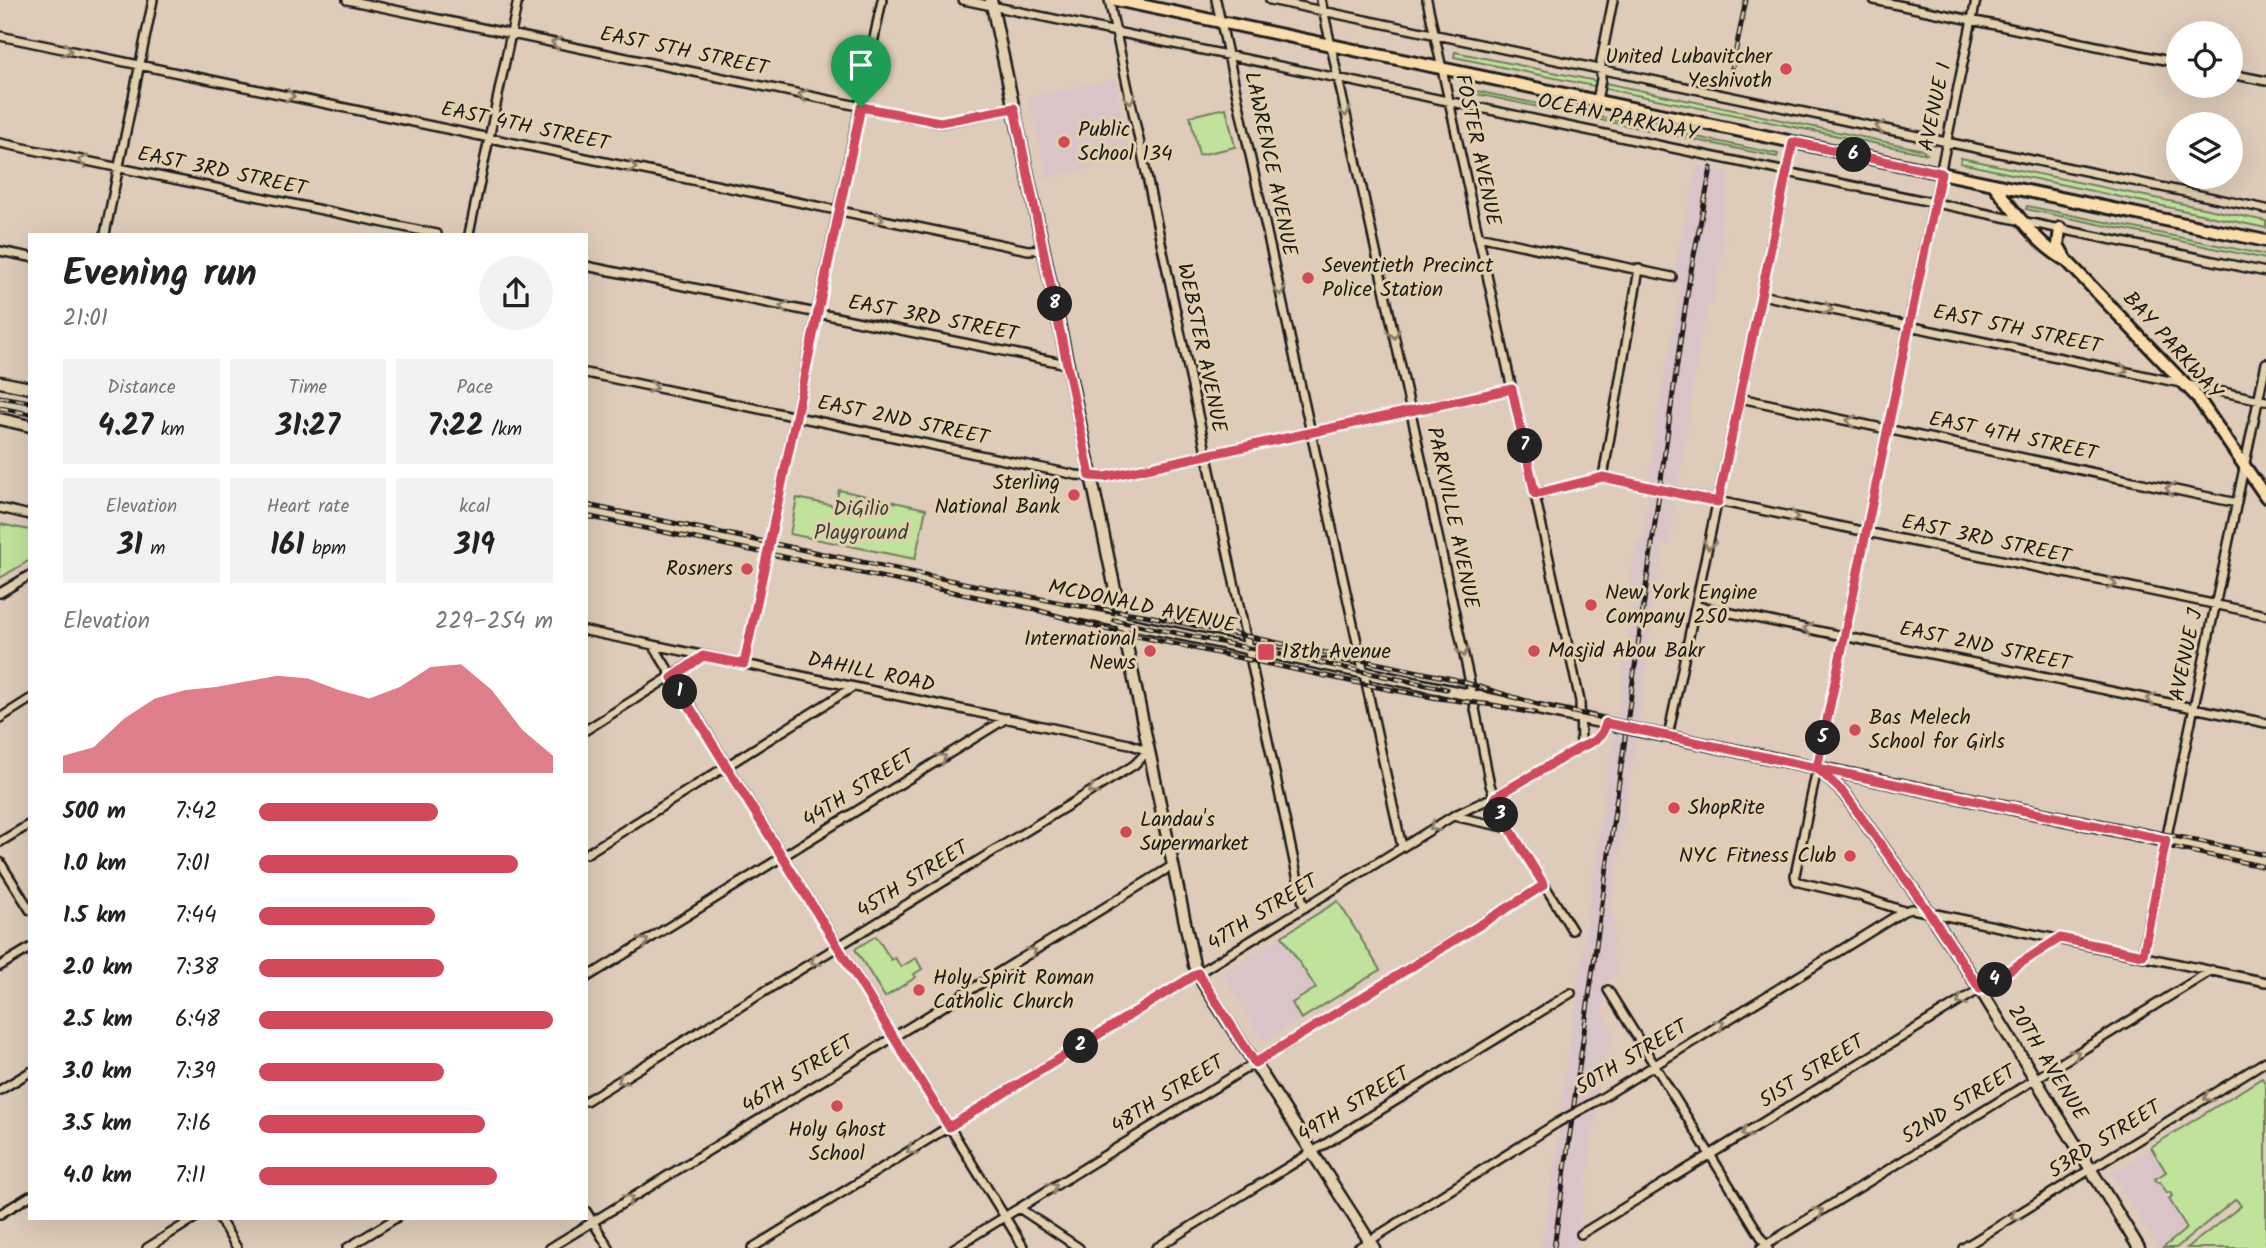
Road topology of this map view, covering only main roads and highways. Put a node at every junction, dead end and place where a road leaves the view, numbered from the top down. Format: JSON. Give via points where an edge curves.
{"nodes":[{"id":1,"x":1116,"y":0,"type":"edge"},
{"id":2,"x":1994,"y":185,"type":"junction"},
{"id":3,"x":2060,"y":228,"type":"road end"},
{"id":4,"x":2266,"y":241,"type":"edge"},
{"id":5,"x":2067,"y":261,"type":"junction"},
{"id":6,"x":2266,"y":497,"type":"edge"}],
"edges":[{"from":1,"to":2,"type":"main road","name":"OCEAN PARKWAY"},
{"from":2,"to":4,"type":"main road","name":"OCEAN PARKWAY"},
{"from":2,"to":5,"type":"main road","name":"BAY PARKWAY","via":[[2021,220]]},
{"from":3,"to":5,"type":"main road","via":[[2058,245]]},
{"from":5,"to":6,"type":"main road","name":"BAY PARKWAY","via":[[2197,397]]}]}
